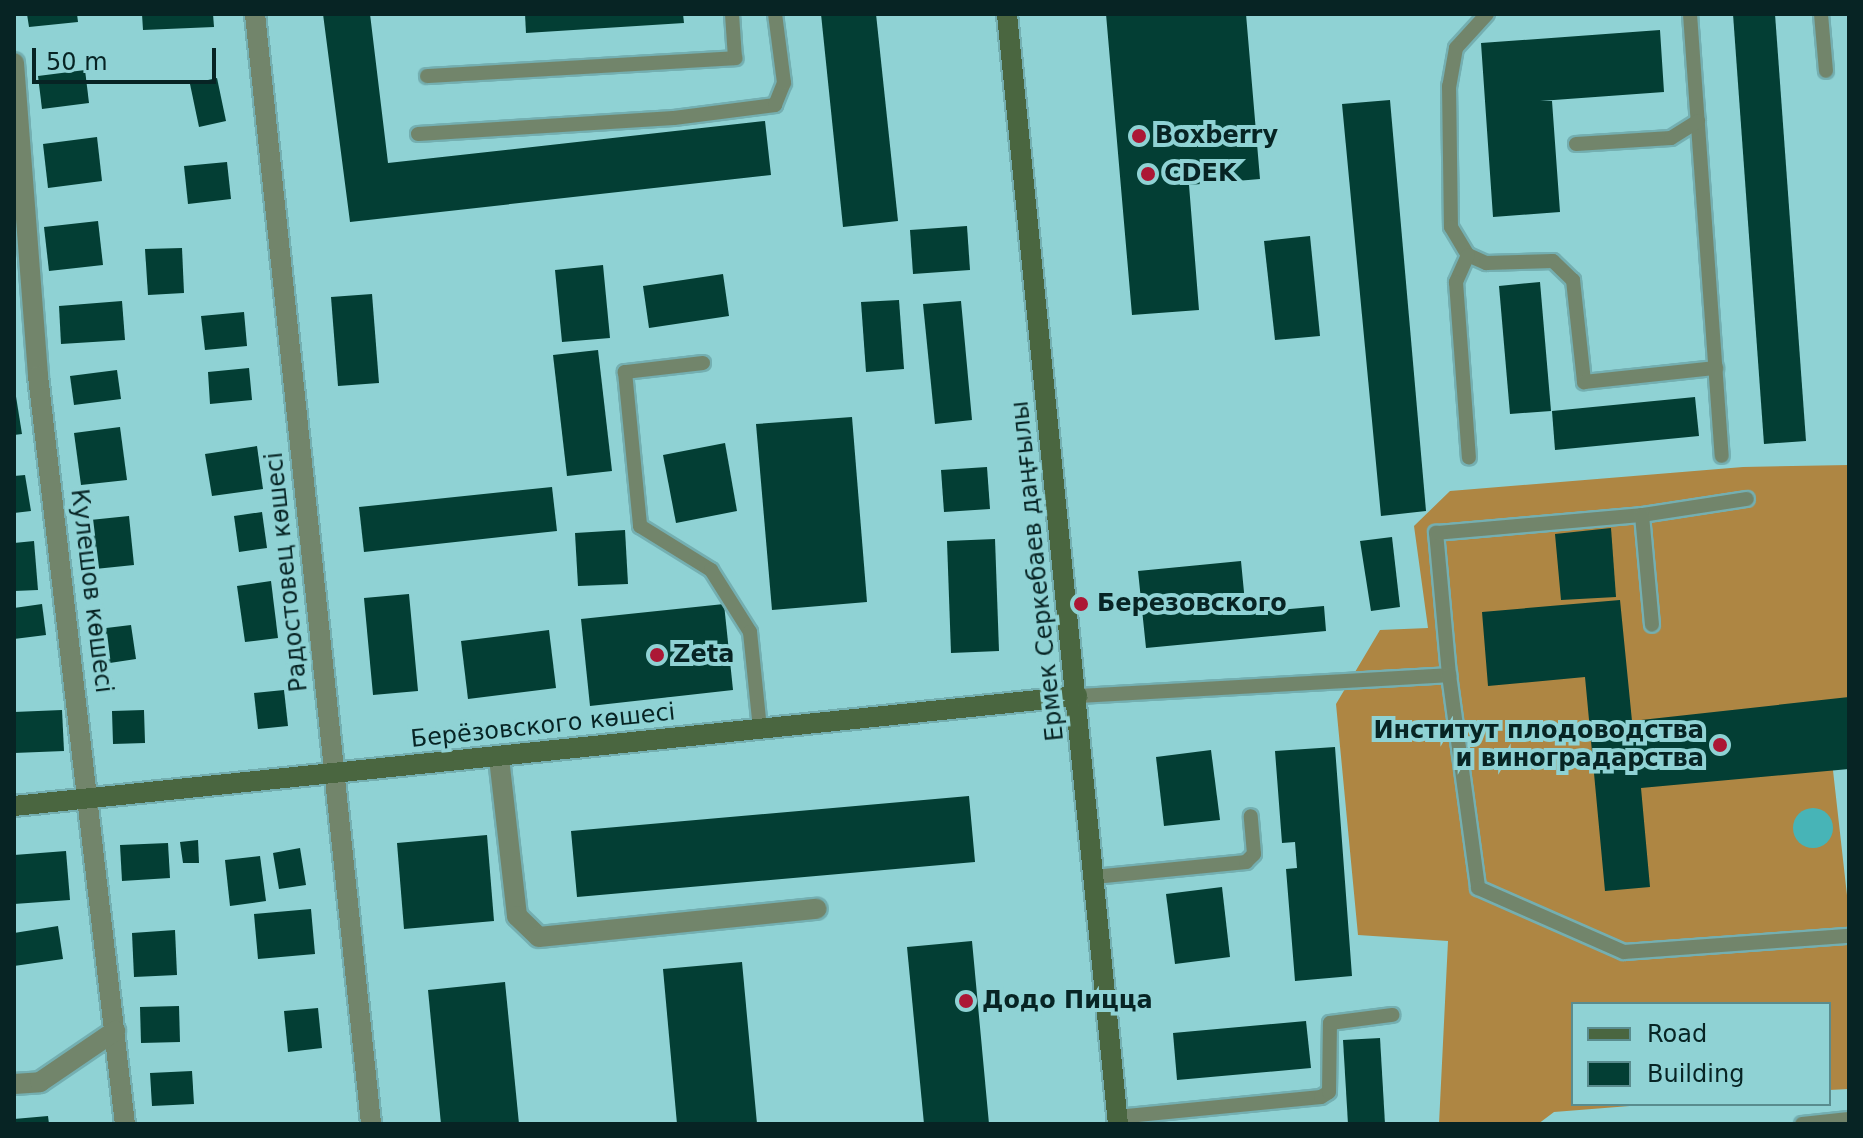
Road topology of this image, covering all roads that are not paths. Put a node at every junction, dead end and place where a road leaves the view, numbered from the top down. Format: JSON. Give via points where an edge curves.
{"nodes":[{"id":1,"x":255,"y":14,"type":"edge"},
{"id":2,"x":732,"y":14,"type":"edge"},
{"id":3,"x":775,"y":14,"type":"edge"},
{"id":4,"x":1007,"y":14,"type":"edge"},
{"id":5,"x":1487,"y":14,"type":"edge"},
{"id":6,"x":1690,"y":14,"type":"edge"},
{"id":7,"x":1821,"y":14,"type":"edge"},
{"id":8,"x":14,"y":63,"type":"edge"},
{"id":9,"x":1826,"y":71,"type":"dead end"},
{"id":10,"x":427,"y":76,"type":"dead end"},
{"id":11,"x":1698,"y":121,"type":"junction"},
{"id":12,"x":418,"y":134,"type":"dead end"},
{"id":13,"x":1576,"y":144,"type":"dead end"},
{"id":14,"x":1468,"y":255,"type":"junction"},
{"id":15,"x":703,"y":363,"type":"dead end"},
{"id":16,"x":1716,"y":368,"type":"junction"},
{"id":17,"x":1722,"y":456,"type":"dead end"},
{"id":18,"x":1469,"y":458,"type":"dead end"},
{"id":19,"x":1747,"y":499,"type":"dead end"},
{"id":20,"x":1642,"y":515,"type":"junction"},
{"id":21,"x":1652,"y":625,"type":"dead end"},
{"id":22,"x":1449,"y":675,"type":"junction"},
{"id":23,"x":1077,"y":696,"type":"junction"},
{"id":24,"x":760,"y":729,"type":"junction"},
{"id":25,"x":499,"y":758,"type":"junction"},
{"id":26,"x":334,"y":773,"type":"junction"},
{"id":27,"x":90,"y":796,"type":"junction"},
{"id":28,"x":14,"y":806,"type":"edge"},
{"id":29,"x":1251,"y":816,"type":"dead end"},
{"id":30,"x":1094,"y":877,"type":"junction"},
{"id":31,"x":817,"y":909,"type":"dead end"},
{"id":32,"x":1849,"y":936,"type":"edge"},
{"id":33,"x":1392,"y":1015,"type":"dead end"},
{"id":34,"x":115,"y":1031,"type":"junction"},
{"id":35,"x":14,"y":1084,"type":"edge"},
{"id":36,"x":1849,"y":1119,"type":"edge"},
{"id":37,"x":1117,"y":1120,"type":"edge"},
{"id":38,"x":125,"y":1124,"type":"edge"},
{"id":39,"x":371,"y":1124,"type":"edge"},
{"id":40,"x":1802,"y":1124,"type":"edge"}],
"edges":[{"from":1,"to":26,"type":"street","name":"Радостовец көшесі"},
{"from":2,"to":10,"type":"lane","via":[[735,58]]},
{"from":3,"to":12,"type":"lane","via":[[784,83],[775,105],[674,118]]},
{"from":4,"to":23,"type":"street","name":"Ермек Серкебаев даңғылы"},
{"from":5,"to":14,"type":"lane","via":[[1456,48],[1449,86],[1451,227]]},
{"from":6,"to":11,"type":"lane"},
{"from":7,"to":9,"type":"lane"},
{"from":8,"to":27,"type":"street","name":"Кулешов көшесі","via":[[38,376]]},
{"from":11,"to":13,"type":"lane","via":[[1671,138]]},
{"from":11,"to":16,"type":"lane"},
{"from":14,"to":16,"type":"lane","via":[[1486,263],[1553,261],[1573,280],[1584,382]]},
{"from":14,"to":18,"type":"lane","via":[[1456,282]]},
{"from":15,"to":24,"type":"lane","via":[[625,372],[640,526],[711,570],[750,632]]},
{"from":16,"to":17,"type":"lane"},
{"from":19,"to":20,"type":"lane"},
{"from":20,"to":21,"type":"lane"},
{"from":20,"to":22,"type":"lane","via":[[1436,533]]},
{"from":22,"to":23,"type":"lane"},
{"from":22,"to":32,"type":"lane","via":[[1478,888],[1624,952]]},
{"from":23,"to":24,"type":"street","name":"Берёзовского көшесі"},
{"from":23,"to":30,"type":"street","name":"Ермек Серкебаев даңғылы"},
{"from":24,"to":25,"type":"street","name":"Берёзовского көшесі"},
{"from":25,"to":26,"type":"street","name":"Берёзовского көшесі"},
{"from":25,"to":31,"type":"street","via":[[517,916],[539,937]]},
{"from":26,"to":27,"type":"street","name":"Берёзовского көшесі"},
{"from":26,"to":39,"type":"street","name":"Радостовец көшесі"},
{"from":27,"to":28,"type":"street","name":"Берёзовского көшесі"},
{"from":27,"to":34,"type":"street","name":"Кулешов көшесі"},
{"from":29,"to":30,"type":"lane","via":[[1254,854],[1246,862]]},
{"from":30,"to":37,"type":"street","name":"Ермек Серкебаев даңғылы"},
{"from":33,"to":37,"type":"lane","via":[[1330,1023],[1329,1092],[1321,1097]]},
{"from":34,"to":35,"type":"street","via":[[40,1082]]},
{"from":34,"to":38,"type":"street","name":"Кулешов көшесі"},
{"from":36,"to":40,"type":"lane"}]}
